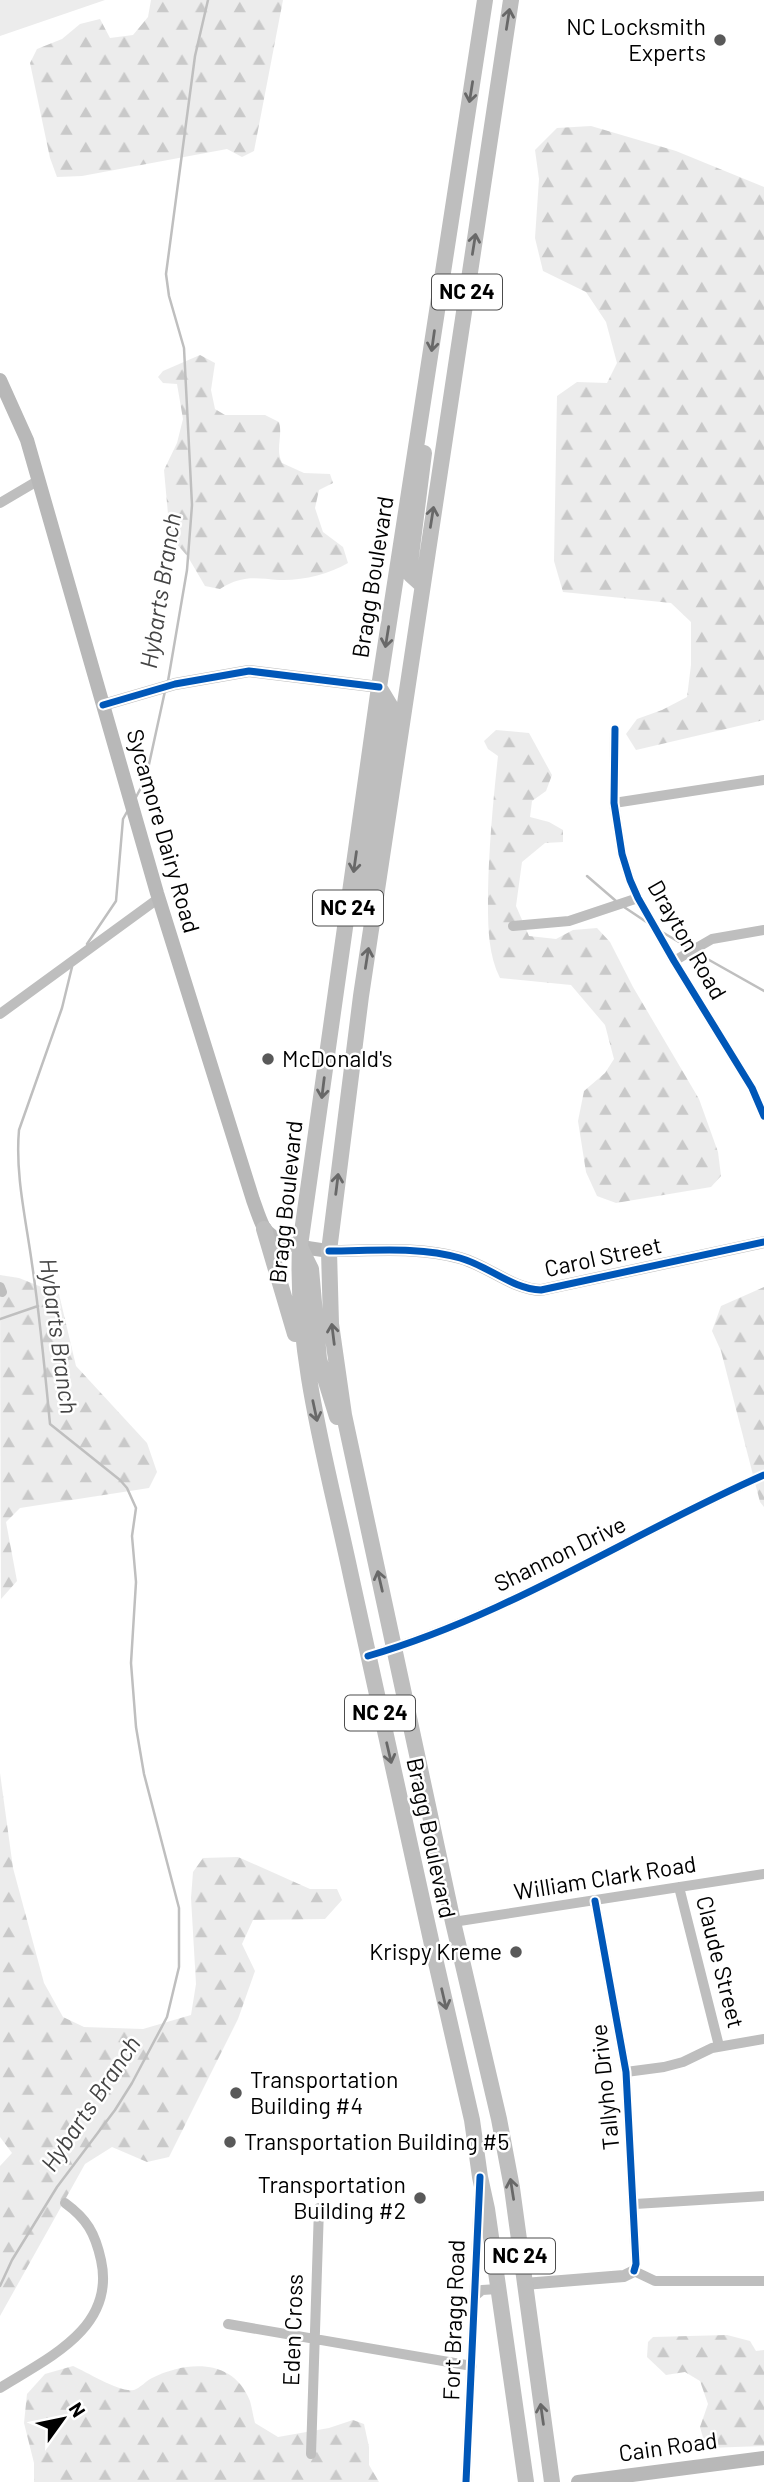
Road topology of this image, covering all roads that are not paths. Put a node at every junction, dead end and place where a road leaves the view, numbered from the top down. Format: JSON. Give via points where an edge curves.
{"nodes":[{"id":1,"x":485,"y":0,"type":"edge"},
{"id":2,"x":511,"y":0,"type":"edge"},
{"id":3,"x":0,"y":380,"type":"edge"},
{"id":4,"x":418,"y":438,"type":"junction"},
{"id":5,"x":39,"y":480,"type":"junction"},
{"id":6,"x":0,"y":503,"type":"edge"},
{"id":7,"x":421,"y":584,"type":"junction"},
{"id":8,"x":379,"y":687,"type":"junction"},
{"id":9,"x":103,"y":705,"type":"junction"},
{"id":10,"x":615,"y":729,"type":"dead end"},
{"id":11,"x":764,"y":780,"type":"edge"},
{"id":12,"x":614,"y":803,"type":"junction"},
{"id":13,"x":159,"y":898,"type":"junction"},
{"id":14,"x":638,"y":898,"type":"junction"},
{"id":15,"x":374,"y":914,"type":"junction"},
{"id":16,"x":513,"y":926,"type":"dead end"},
{"id":17,"x":764,"y":930,"type":"edge"},
{"id":18,"x":674,"y":961,"type":"junction"},
{"id":19,"x":0,"y":1014,"type":"edge"},
{"id":20,"x":764,"y":1116,"type":"edge"},
{"id":21,"x":264,"y":1229,"type":"junction"},
{"id":22,"x":764,"y":1242,"type":"edge"},
{"id":23,"x":300,"y":1246,"type":"junction"},
{"id":24,"x":329,"y":1251,"type":"junction"},
{"id":25,"x":308,"y":1378,"type":"junction"},
{"id":26,"x":356,"y":1474,"type":"junction"},
{"id":27,"x":764,"y":1475,"type":"edge"},
{"id":28,"x":395,"y":1648,"type":"junction"},
{"id":29,"x":368,"y":1656,"type":"junction"},
{"id":30,"x":764,"y":1874,"type":"edge"},
{"id":31,"x":679,"y":1887,"type":"junction"},
{"id":32,"x":595,"y":1901,"type":"junction"},
{"id":33,"x":453,"y":1922,"type":"junction"},
{"id":34,"x":764,"y":2039,"type":"edge"},
{"id":35,"x":719,"y":2046,"type":"junction"},
{"id":36,"x":626,"y":2072,"type":"junction"},
{"id":37,"x":480,"y":2177,"type":"junction"},
{"id":38,"x":764,"y":2196,"type":"edge"},
{"id":39,"x":65,"y":2203,"type":"dead end"},
{"id":40,"x":635,"y":2204,"type":"junction"},
{"id":41,"x":319,"y":2208,"type":"dead end"},
{"id":42,"x":635,"y":2271,"type":"junction"},
{"id":43,"x":764,"y":2281,"type":"edge"},
{"id":44,"x":524,"y":2284,"type":"junction"},
{"id":45,"x":498,"y":2289,"type":"junction"},
{"id":46,"x":475,"y":2296,"type":"junction"},
{"id":47,"x":228,"y":2324,"type":"dead end"},
{"id":48,"x":313,"y":2340,"type":"junction"},
{"id":49,"x":472,"y":2366,"type":"junction"},
{"id":50,"x":0,"y":2388,"type":"edge"},
{"id":51,"x":311,"y":2454,"type":"dead end"},
{"id":52,"x":764,"y":2458,"type":"edge"},
{"id":53,"x":467,"y":2465,"type":"junction"},
{"id":54,"x":679,"y":2476,"type":"edge"},
{"id":55,"x":466,"y":2482,"type":"edge"},
{"id":56,"x":476,"y":2482,"type":"edge"},
{"id":57,"x":526,"y":2482,"type":"edge"},
{"id":58,"x":552,"y":2482,"type":"edge"},
{"id":59,"x":578,"y":2482,"type":"edge"}],
"edges":[{"from":1,"to":4,"type":"main road","name":"Bragg Boulevard","number":"NC 24","one_way":true},
{"from":7,"to":2,"type":"main road","name":"Bragg Boulevard","number":"NC 24","one_way":true},
{"from":3,"to":5,"type":"main road","name":"Sycamore Dairy Road"},
{"from":4,"to":7,"type":"main road","via":[[425,458],[410,564],[411,575]]},
{"from":4,"to":8,"type":"main road","name":"Bragg Boulevard","number":"NC 24","one_way":true},
{"from":5,"to":6,"type":"street"},
{"from":5,"to":9,"type":"main road","name":"Sycamore Dairy Road"},
{"from":7,"to":15,"type":"main road","name":"Bragg Boulevard","number":"NC 24"},
{"from":8,"to":9,"type":"street","via":[[249,671],[174,684]]},
{"from":8,"to":15,"type":"main road","via":[[391,707],[366,893]]},
{"from":8,"to":23,"type":"main road","name":"Bragg Boulevard","number":"NC 24","one_way":true},
{"from":9,"to":13,"type":"main road","name":"Sycamore Dairy Road"},
{"from":10,"to":12,"type":"street","name":"Drayton Road"},
{"from":11,"to":12,"type":"street"},
{"from":12,"to":14,"type":"street","name":"Drayton Road","via":[[622,855]]},
{"from":13,"to":19,"type":"street"},
{"from":13,"to":21,"type":"main road","name":"Sycamore Dairy Road"},
{"from":14,"to":16,"type":"street","via":[[569,921]]},
{"from":14,"to":18,"type":"street","name":"Drayton Road"},
{"from":24,"to":15,"type":"main road","name":"Bragg Boulevard","number":"NC 24","one_way":true},
{"from":17,"to":18,"type":"street","via":[[712,939]]},
{"from":18,"to":20,"type":"street","name":"Drayton Road","via":[[752,1088]]},
{"from":21,"to":23,"type":"main road"},
{"from":21,"to":25,"type":"main road"},
{"from":22,"to":24,"type":"street","name":"Carol Street","via":[[541,1290],[522,1287],[481,1265],[443,1254]]},
{"from":23,"to":24,"type":"main road"},
{"from":23,"to":25,"type":"main road","name":"Bragg Boulevard","number":"NC 24","via":[[298,1290]]},
{"from":23,"to":26,"type":"main road","via":[[311,1269],[320,1359]]},
{"from":26,"to":24,"type":"main road","name":"Bragg Boulevard","number":"NC 24","one_way":true,"via":[[331,1324]]},
{"from":25,"to":29,"type":"main road","name":"Bragg Boulevard","number":"NC 24","one_way":true},
{"from":28,"to":26,"type":"main road","name":"Bragg Boulevard","number":"NC 24","one_way":true},
{"from":27,"to":28,"type":"street","name":"Shannon Drive","via":[[499,1605]]},
{"from":28,"to":29,"type":"street","name":"Shannon Drive"},
{"from":28,"to":33,"type":"main road","name":"Bragg Boulevard","number":"NC 24"},
{"from":29,"to":37,"type":"main road","name":"Bragg Boulevard","number":"NC 24","one_way":true,"via":[[472,2120]]},
{"from":30,"to":31,"type":"street","name":"William Clark Road"},
{"from":31,"to":32,"type":"street","name":"William Clark Road"},
{"from":31,"to":35,"type":"street","name":"Claude Street"},
{"from":32,"to":33,"type":"street","name":"William Clark Road"},
{"from":32,"to":36,"type":"street","name":"Tallyho Drive"},
{"from":44,"to":33,"type":"main road","name":"Bragg Boulevard","number":"NC 24","one_way":true,"via":[[499,2119]]},
{"from":34,"to":35,"type":"street"},
{"from":35,"to":36,"type":"street","via":[[664,2067]]},
{"from":36,"to":40,"type":"street","name":"Tallyho Drive"},
{"from":37,"to":45,"type":"main road","name":"Bragg Boulevard","number":"NC 24"},
{"from":37,"to":46,"type":"street","name":"Fort Bragg Road"},
{"from":38,"to":40,"type":"street"},
{"from":39,"to":50,"type":"street","via":[[80,2213],[96,2238],[103,2271],[101,2298],[88,2324],[65,2347]]},
{"from":40,"to":42,"type":"street","name":"Tallyho Drive"},
{"from":41,"to":48,"type":"street","name":"Eden Cross"},
{"from":42,"to":43,"type":"street","via":[[655,2281]]},
{"from":42,"to":44,"type":"street","via":[[624,2276]]},
{"from":58,"to":44,"type":"main road","name":"Bragg Boulevard","number":"NC 24","one_way":true},
{"from":45,"to":46,"type":"street","name":"Fort Bragg Road","via":[[482,2290]]},
{"from":45,"to":57,"type":"main road","name":"Bragg Boulevard","number":"NC 24"},
{"from":46,"to":49,"type":"street","name":"Fort Bragg Road"},
{"from":47,"to":48,"type":"street"},
{"from":48,"to":49,"type":"street"},
{"from":48,"to":51,"type":"street","name":"Eden Cross"},
{"from":49,"to":53,"type":"street","name":"Fort Bragg Road"},
{"from":52,"to":54,"type":"main road","name":"Cain Road"},
{"from":53,"to":55,"type":"street","name":"Fort Bragg Road"},
{"from":53,"to":56,"type":"street"},
{"from":54,"to":59,"type":"main road","name":"Cain Road"}]}
